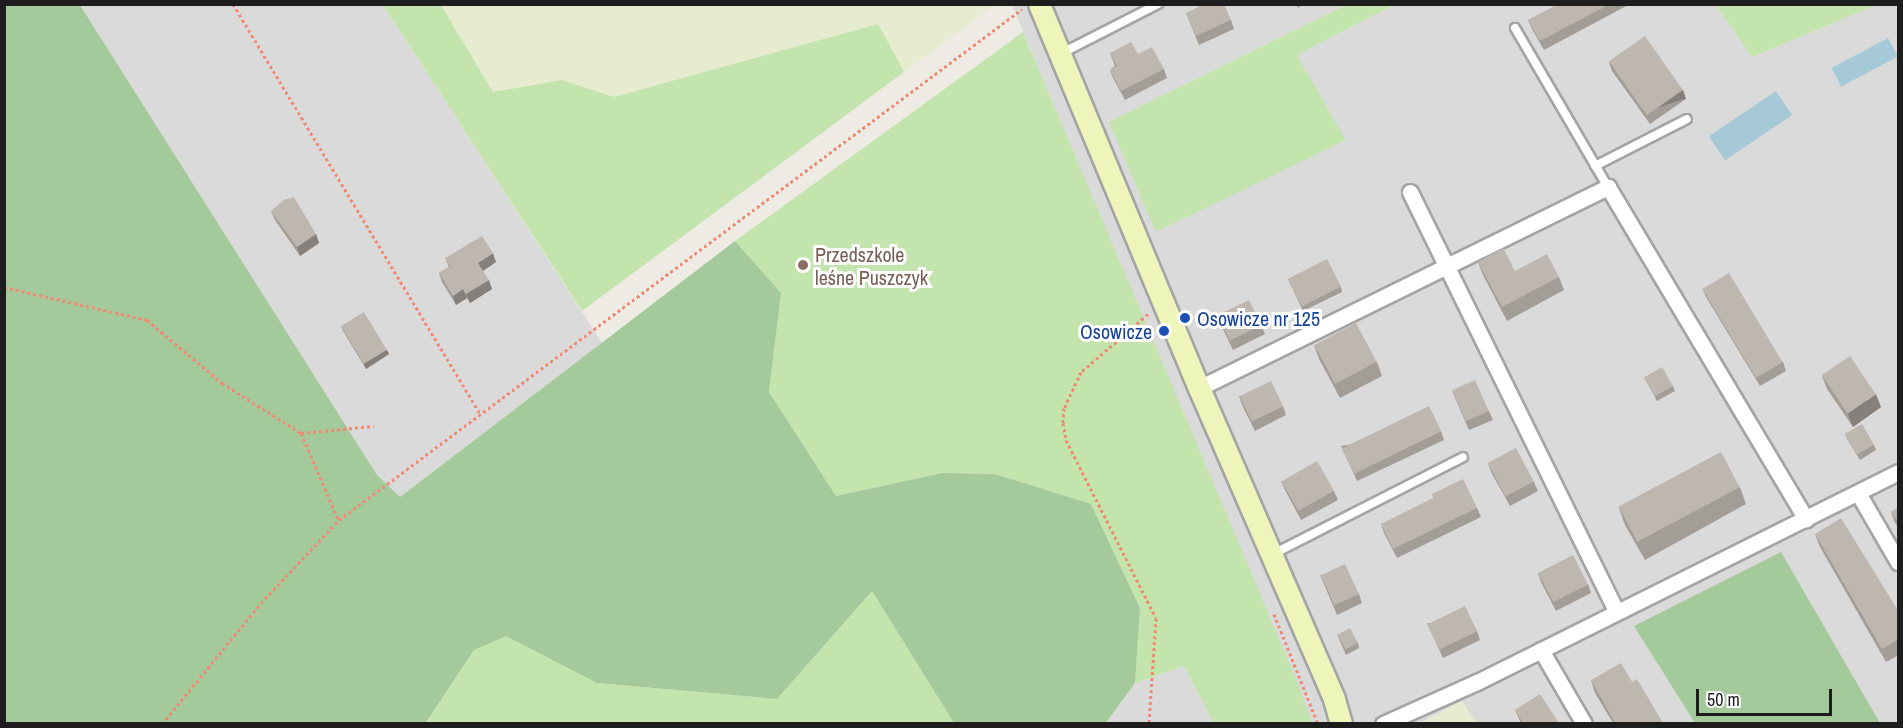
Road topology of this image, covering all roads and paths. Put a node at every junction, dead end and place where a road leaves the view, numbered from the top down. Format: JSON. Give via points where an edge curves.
{"nodes":[{"id":1,"x":233,"y":4,"type":"edge"},
{"id":2,"x":1028,"y":4,"type":"edge"},
{"id":3,"x":1039,"y":4,"type":"edge"},
{"id":4,"x":1158,"y":4,"type":"edge"},
{"id":5,"x":1515,"y":28,"type":"dead end"},
{"id":6,"x":1059,"y":54,"type":"junction"},
{"id":7,"x":1687,"y":119,"type":"dead end"},
{"id":8,"x":1595,"y":166,"type":"junction"},
{"id":9,"x":1608,"y":187,"type":"junction"},
{"id":10,"x":1410,"y":192,"type":"dead end"},
{"id":11,"x":1446,"y":267,"type":"junction"},
{"id":12,"x":4,"y":287,"type":"edge"},
{"id":13,"x":1162,"y":300,"type":"junction"},
{"id":14,"x":1199,"y":388,"type":"junction"},
{"id":15,"x":480,"y":414,"type":"junction"},
{"id":16,"x":374,"y":426,"type":"dead end"},
{"id":17,"x":301,"y":433,"type":"junction"},
{"id":18,"x":1463,"y":457,"type":"dead end"},
{"id":19,"x":1899,"y":472,"type":"edge"},
{"id":20,"x":1858,"y":493,"type":"junction"},
{"id":21,"x":1806,"y":519,"type":"junction"},
{"id":22,"x":339,"y":520,"type":"junction"},
{"id":23,"x":1273,"y":554,"type":"junction"},
{"id":24,"x":1899,"y":562,"type":"edge"},
{"id":25,"x":1617,"y":612,"type":"junction"},
{"id":26,"x":1541,"y":650,"type":"junction"},
{"id":27,"x":162,"y":723,"type":"edge"},
{"id":28,"x":1149,"y":723,"type":"edge"},
{"id":29,"x":1341,"y":723,"type":"edge"},
{"id":30,"x":1383,"y":723,"type":"edge"},
{"id":31,"x":1584,"y":723,"type":"edge"}],
"edges":[{"from":1,"to":15,"type":"path"},
{"from":2,"to":15,"type":"path"},
{"from":3,"to":6,"type":"street"},
{"from":4,"to":6,"type":"lane"},
{"from":5,"to":8,"type":"lane"},
{"from":6,"to":13,"type":"street"},
{"from":7,"to":8,"type":"lane"},
{"from":8,"to":9,"type":"lane"},
{"from":9,"to":11,"type":"street"},
{"from":9,"to":21,"type":"street"},
{"from":10,"to":11,"type":"street"},
{"from":11,"to":14,"type":"street"},
{"from":11,"to":25,"type":"street"},
{"from":12,"to":17,"type":"path","via":[[147,320],[222,383]]},
{"from":13,"to":14,"type":"street"},
{"from":13,"to":28,"type":"path","via":[[1081,372],[1064,408],[1066,440],[1156,618]]},
{"from":14,"to":23,"type":"street"},
{"from":15,"to":22,"type":"path"},
{"from":16,"to":17,"type":"path"},
{"from":17,"to":22,"type":"path"},
{"from":18,"to":23,"type":"lane"},
{"from":19,"to":20,"type":"street"},
{"from":20,"to":21,"type":"street"},
{"from":20,"to":24,"type":"street"},
{"from":21,"to":25,"type":"street"},
{"from":22,"to":27,"type":"path","via":[[261,603]]},
{"from":23,"to":29,"type":"street"},
{"from":25,"to":26,"type":"street"},
{"from":26,"to":30,"type":"street"},
{"from":26,"to":31,"type":"street"}]}
